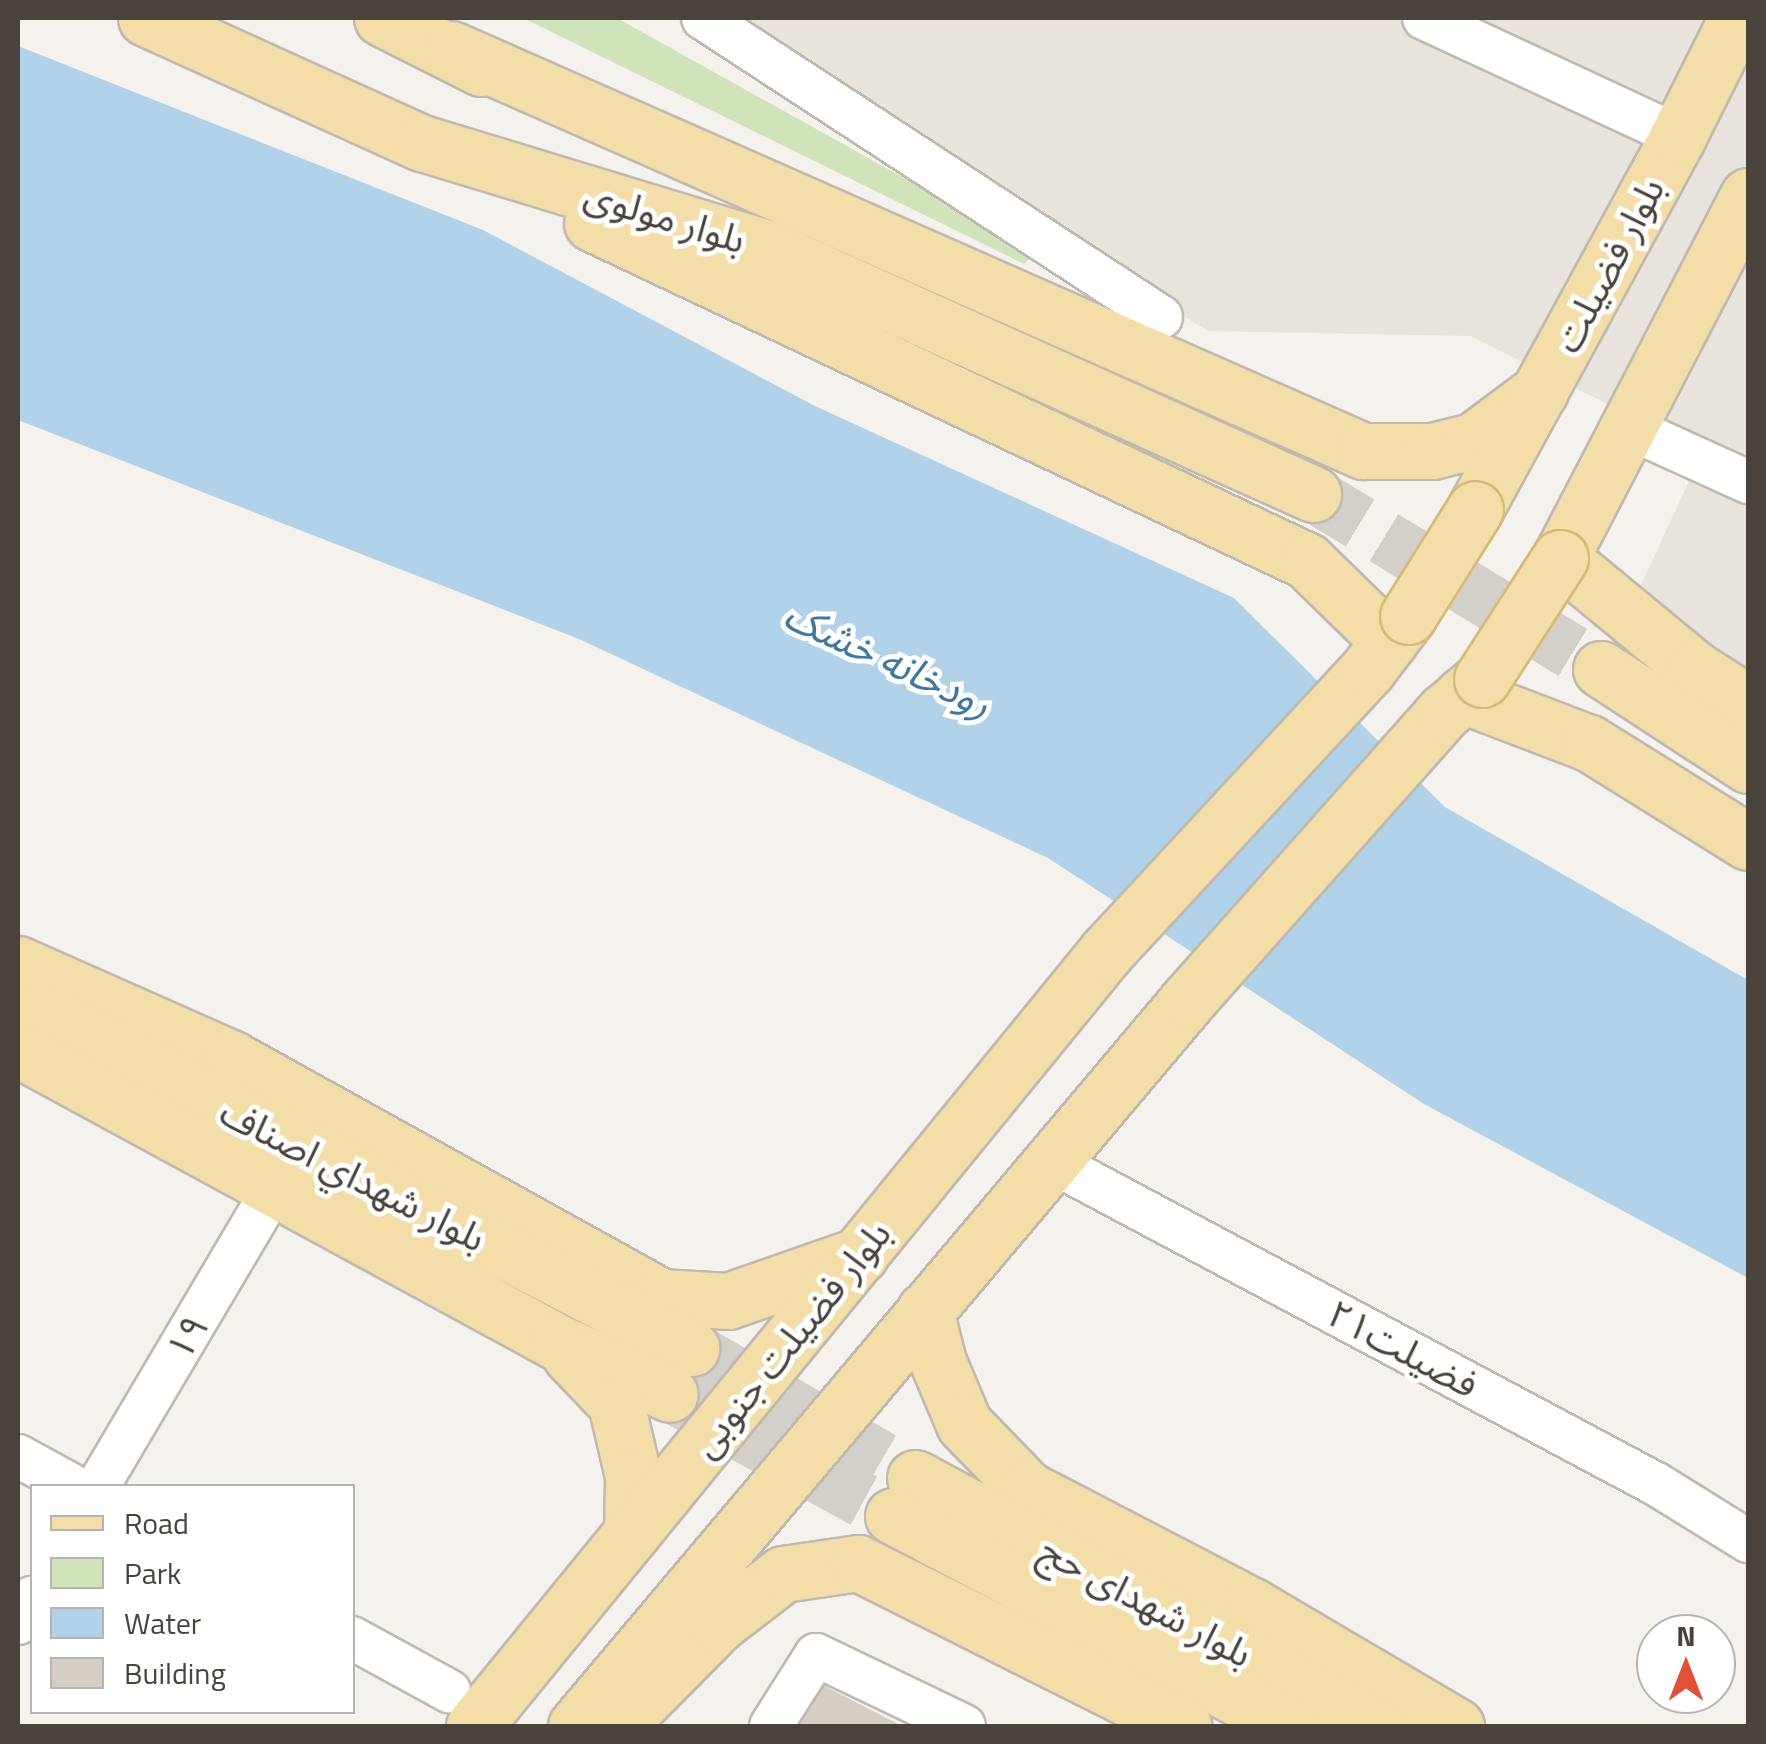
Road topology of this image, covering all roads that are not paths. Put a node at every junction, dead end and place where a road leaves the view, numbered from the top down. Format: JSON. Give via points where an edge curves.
{"nodes":[{"id":1,"x":146,"y":18,"type":"edge"},
{"id":2,"x":382,"y":18,"type":"edge"},
{"id":3,"x":703,"y":18,"type":"edge"},
{"id":4,"x":1424,"y":18,"type":"edge"},
{"id":5,"x":1737,"y":18,"type":"edge"},
{"id":6,"x":451,"y":49,"type":"junction"},
{"id":7,"x":1678,"y":136,"type":"junction"},
{"id":8,"x":422,"y":143,"type":"junction"},
{"id":9,"x":1748,"y":196,"type":"edge"},
{"id":10,"x":767,"y":248,"type":"junction"},
{"id":11,"x":1161,"y":318,"type":"dead end"},
{"id":12,"x":1540,"y":391,"type":"junction"},
{"id":13,"x":1625,"y":426,"type":"junction"},
{"id":14,"x":1748,"y":482,"type":"edge"},
{"id":15,"x":1313,"y":494,"type":"tunnel mouth"},
{"id":16,"x":1560,"y":558,"type":"junction"},
{"id":17,"x":1388,"y":642,"type":"junction"},
{"id":18,"x":1601,"y":669,"type":"tunnel mouth"},
{"id":19,"x":1464,"y":695,"type":"junction"},
{"id":20,"x":1748,"y":703,"type":"edge"},
{"id":21,"x":1748,"y":766,"type":"edge"},
{"id":22,"x":1748,"y":842,"type":"edge"},
{"id":23,"x":18,"y":964,"type":"edge"},
{"id":24,"x":18,"y":998,"type":"edge"},
{"id":25,"x":18,"y":1049,"type":"edge"},
{"id":26,"x":1054,"y":1163,"type":"junction"},
{"id":27,"x":275,"y":1187,"type":"junction"},
{"id":28,"x":862,"y":1254,"type":"junction"},
{"id":29,"x":926,"y":1310,"type":"junction"},
{"id":30,"x":557,"y":1342,"type":"junction"},
{"id":31,"x":18,"y":1456,"type":"edge"},
{"id":32,"x":69,"y":1484,"type":"edge"},
{"id":33,"x":99,"y":1484,"type":"edge"},
{"id":34,"x":632,"y":1533,"type":"junction"},
{"id":35,"x":1748,"y":1541,"type":"edge"},
{"id":36,"x":355,"y":1640,"type":"edge"},
{"id":37,"x":462,"y":1709,"type":"edge"},
{"id":38,"x":576,"y":1726,"type":"edge"},
{"id":39,"x":617,"y":1726,"type":"edge"},
{"id":40,"x":771,"y":1726,"type":"edge"},
{"id":41,"x":964,"y":1726,"type":"edge"},
{"id":42,"x":1184,"y":1726,"type":"edge"},
{"id":43,"x":1292,"y":1726,"type":"edge"},
{"id":44,"x":1377,"y":1726,"type":"edge"},
{"id":45,"x":1456,"y":1726,"type":"edge"}],
"edges":[{"from":1,"to":8,"type":"main road","name":"بلوار مولوی"},
{"from":2,"to":6,"type":"main road","name":"بلوار مولوی"},
{"from":3,"to":11,"type":"street"},
{"from":4,"to":7,"type":"street"},
{"from":5,"to":7,"type":"main road","name":"بلوار فضیلت"},
{"from":6,"to":10,"type":"main road","name":"بلوار مولوی"},
{"from":6,"to":12,"type":"main road","via":[[1362,451],[1432,451],[1473,441]]},
{"from":7,"to":12,"type":"main road","name":"بلوار فضیلت"},
{"from":8,"to":10,"type":"main road","name":"بلوار مولوی"},
{"from":8,"to":17,"type":"main road","via":[[1307,562]]},
{"from":9,"to":13,"type":"main road"},
{"from":10,"to":15,"type":"main road"},
{"from":12,"to":17,"type":"main road","name":"بلوار فضیلت","bridge":true},
{"from":13,"to":14,"type":"street"},
{"from":13,"to":16,"type":"main road"},
{"from":16,"to":19,"type":"main road","bridge":true},
{"from":16,"to":20,"type":"main road","via":[[1696,670]]},
{"from":17,"to":28,"type":"main road","name":"بلوار فضیلت جنوبی","via":[[1107,951]]},
{"from":18,"to":21,"type":"main road"},
{"from":19,"to":22,"type":"main road","via":[[1590,743]]},
{"from":19,"to":26,"type":"main road","via":[[1188,1000]]},
{"from":23,"to":28,"type":"main road","via":[[232,1059],[661,1298],[728,1301]]},
{"from":24,"to":30,"type":"main road","name":"بلوار شهداي اصناف","via":[[315,1156],[681,1371]]},
{"from":25,"to":27,"type":"main road","name":"بلوار شهداي اصناف"},
{"from":26,"to":29,"type":"main road"},
{"from":26,"to":35,"type":"street","name":"فضیلت۲۱","via":[[1656,1484]]},
{"from":27,"to":30,"type":"main road","name":"بلوار شهداي اصناف"},
{"from":27,"to":33,"type":"street","name":"۱۹"},
{"from":28,"to":34,"type":"main road","name":"بلوار فضیلت جنوبی"},
{"from":29,"to":38,"type":"main road"},
{"from":29,"to":45,"type":"main road","via":[[938,1362],[964,1424],[1027,1489],[1252,1606]]},
{"from":30,"to":34,"type":"main road","via":[[616,1403],[633,1476]]},
{"from":31,"to":32,"type":"street"},
{"from":34,"to":37,"type":"main road","name":"بلوار فضیلت جنوبی"},
{"from":36,"to":37,"type":"street"},
{"from":39,"to":42,"type":"main road","via":[[718,1624],[783,1574],[858,1563]]},
{"from":40,"to":41,"type":"street","via":[[816,1656]]},
{"from":43,"to":44,"type":"main road","name":"بلوار شهدای حج","via":[[904,1497]]}]}
